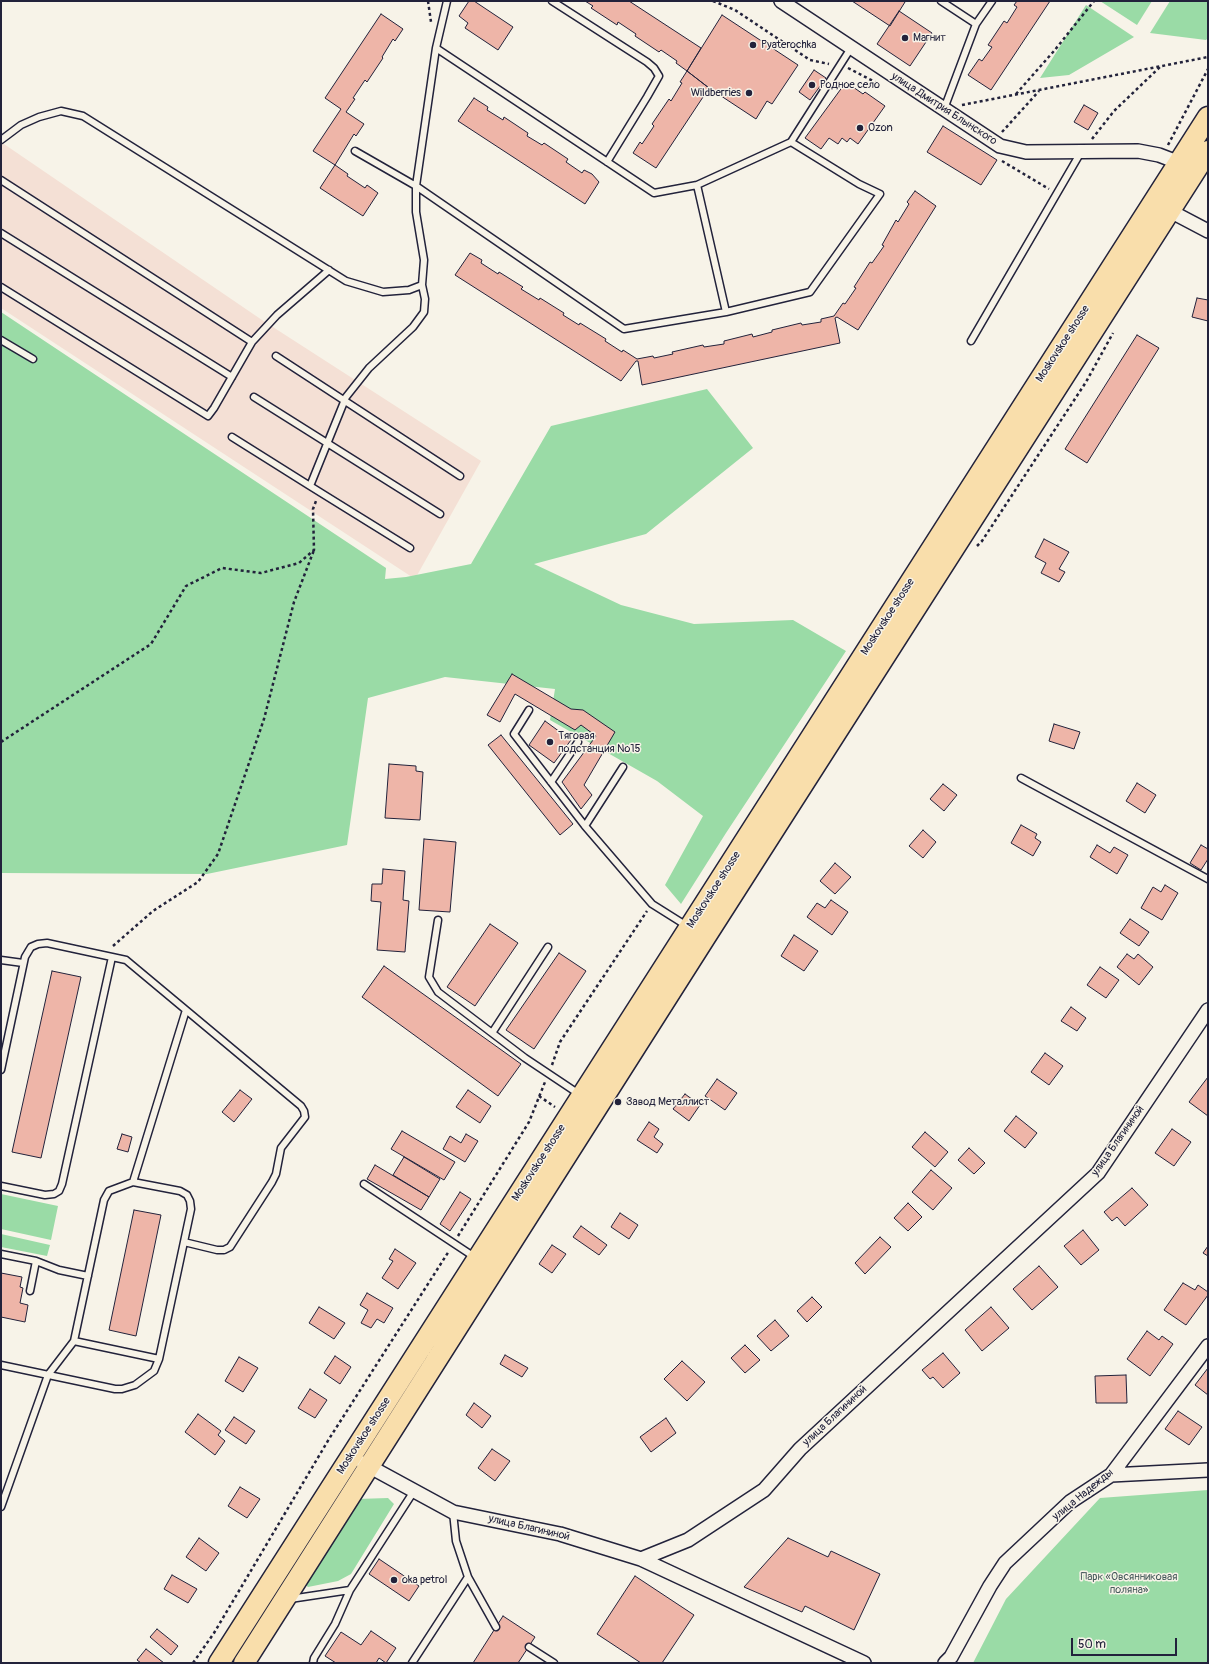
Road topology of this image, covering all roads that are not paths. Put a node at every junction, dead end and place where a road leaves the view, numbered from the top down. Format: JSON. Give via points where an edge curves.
{"nodes":[{"id":1,"x":447,"y":1,"type":"edge"},
{"id":2,"x":552,"y":1,"type":"edge"},
{"id":3,"x":781,"y":1,"type":"edge"},
{"id":4,"x":941,"y":1,"type":"edge"},
{"id":5,"x":992,"y":1,"type":"edge"},
{"id":6,"x":976,"y":24,"type":"junction"},
{"id":7,"x":436,"y":48,"type":"junction"},
{"id":8,"x":851,"y":48,"type":"junction"},
{"id":9,"x":944,"y":109,"type":"junction"},
{"id":10,"x":1208,"y":117,"type":"edge"},
{"id":11,"x":1,"y":140,"type":"edge"},
{"id":12,"x":791,"y":142,"type":"junction"},
{"id":13,"x":1082,"y":150,"type":"junction"},
{"id":14,"x":355,"y":151,"type":"dead end"},
{"id":15,"x":1208,"y":151,"type":"edge"},
{"id":16,"x":607,"y":162,"type":"junction"},
{"id":17,"x":1188,"y":166,"type":"junction"},
{"id":18,"x":1,"y":180,"type":"edge"},
{"id":19,"x":697,"y":185,"type":"junction"},
{"id":20,"x":416,"y":186,"type":"junction"},
{"id":21,"x":1170,"y":211,"type":"junction"},
{"id":22,"x":1208,"y":231,"type":"edge"},
{"id":23,"x":1,"y":233,"type":"edge"},
{"id":24,"x":329,"y":270,"type":"junction"},
{"id":25,"x":422,"y":285,"type":"junction"},
{"id":26,"x":1,"y":287,"type":"edge"},
{"id":27,"x":726,"y":312,"type":"junction"},
{"id":28,"x":1,"y":340,"type":"edge"},
{"id":29,"x":971,"y":341,"type":"dead end"},
{"id":30,"x":252,"y":342,"type":"junction"},
{"id":31,"x":276,"y":356,"type":"dead end"},
{"id":32,"x":33,"y":359,"type":"dead end"},
{"id":33,"x":232,"y":377,"type":"junction"},
{"id":34,"x":254,"y":397,"type":"dead end"},
{"id":35,"x":345,"y":400,"type":"junction"},
{"id":36,"x":232,"y":437,"type":"dead end"},
{"id":37,"x":328,"y":442,"type":"junction"},
{"id":38,"x":460,"y":476,"type":"dead end"},
{"id":39,"x":310,"y":486,"type":"junction"},
{"id":40,"x":440,"y":514,"type":"dead end"},
{"id":41,"x":410,"y":548,"type":"dead end"},
{"id":42,"x":529,"y":710,"type":"dead end"},
{"id":43,"x":578,"y":742,"type":"dead end"},
{"id":44,"x":623,"y":767,"type":"dead end"},
{"id":45,"x":1020,"y":778,"type":"dead end"},
{"id":46,"x":551,"y":782,"type":"junction"},
{"id":47,"x":585,"y":826,"type":"junction"},
{"id":48,"x":1208,"y":879,"type":"edge"},
{"id":49,"x":438,"y":920,"type":"dead end"},
{"id":50,"x":690,"y":928,"type":"junction"},
{"id":51,"x":548,"y":947,"type":"dead end"},
{"id":52,"x":112,"y":957,"type":"junction"},
{"id":53,"x":1,"y":960,"type":"edge"},
{"id":54,"x":23,"y":963,"type":"junction"},
{"id":55,"x":186,"y":1010,"type":"junction"},
{"id":56,"x":1208,"y":1010,"type":"edge"},
{"id":57,"x":492,"y":1033,"type":"junction"},
{"id":58,"x":4,"y":1045,"type":"edge"},
{"id":59,"x":1,"y":1070,"type":"edge"},
{"id":60,"x":582,"y":1096,"type":"junction"},
{"id":61,"x":133,"y":1182,"type":"junction"},
{"id":62,"x":364,"y":1184,"type":"dead end"},
{"id":63,"x":1,"y":1186,"type":"edge"},
{"id":64,"x":184,"y":1242,"type":"junction"},
{"id":65,"x":1,"y":1254,"type":"edge"},
{"id":66,"x":477,"y":1259,"type":"junction"},
{"id":67,"x":36,"y":1261,"type":"junction"},
{"id":68,"x":88,"y":1276,"type":"junction"},
{"id":69,"x":30,"y":1291,"type":"dead end"},
{"id":70,"x":74,"y":1341,"type":"junction"},
{"id":71,"x":1208,"y":1346,"type":"edge"},
{"id":72,"x":159,"y":1359,"type":"junction"},
{"id":73,"x":1,"y":1365,"type":"edge"},
{"id":74,"x":48,"y":1375,"type":"junction"},
{"id":75,"x":351,"y":1456,"type":"junction"},
{"id":76,"x":368,"y":1466,"type":"junction"},
{"id":77,"x":1208,"y":1470,"type":"edge"},
{"id":78,"x":1111,"y":1475,"type":"junction"},
{"id":79,"x":414,"y":1491,"type":"junction"},
{"id":80,"x":1,"y":1507,"type":"edge"},
{"id":81,"x":453,"y":1512,"type":"junction"},
{"id":82,"x":641,"y":1558,"type":"junction"},
{"id":83,"x":468,"y":1577,"type":"junction"},
{"id":84,"x":350,"y":1590,"type":"junction"},
{"id":85,"x":284,"y":1600,"type":"junction"},
{"id":86,"x":496,"y":1627,"type":"dead end"},
{"id":87,"x":528,"y":1648,"type":"dead end"},
{"id":88,"x":846,"y":1659,"type":"edge"},
{"id":89,"x":219,"y":1663,"type":"edge"},
{"id":90,"x":244,"y":1663,"type":"edge"},
{"id":91,"x":314,"y":1663,"type":"edge"},
{"id":92,"x":412,"y":1663,"type":"edge"},
{"id":93,"x":554,"y":1663,"type":"edge"},
{"id":94,"x":864,"y":1663,"type":"edge"},
{"id":95,"x":945,"y":1663,"type":"edge"}],
"edges":[{"from":1,"to":7,"type":"lane"},
{"from":2,"to":16,"type":"lane","via":[[647,62],[659,76]]},
{"from":3,"to":8,"type":"street","name":"улица Дмитрия Блынского"},
{"from":4,"to":6,"type":"lane"},
{"from":5,"to":6,"type":"lane"},
{"from":6,"to":9,"type":"lane"},
{"from":7,"to":16,"type":"lane"},
{"from":7,"to":20,"type":"lane"},
{"from":8,"to":9,"type":"street","name":"улица Дмитрия Блынского"},
{"from":8,"to":12,"type":"lane"},
{"from":9,"to":13,"type":"street","name":"улица Дмитрия Блынского","via":[[1000,146],[1026,152]]},
{"from":10,"to":17,"type":"main road","name":"Moskovskoe shosse"},
{"from":11,"to":24,"type":"lane","via":[[21,125],[39,117],[61,111],[83,116]]},
{"from":12,"to":19,"type":"lane"},
{"from":12,"to":27,"type":"lane","via":[[880,194],[810,292]]},
{"from":13,"to":17,"type":"street","name":"улица Дмитрия Блынского","via":[[1138,151],[1159,155]]},
{"from":13,"to":29,"type":"lane"},
{"from":14,"to":20,"type":"lane"},
{"from":15,"to":17,"type":"main road","name":"Moskovskoe shosse"},
{"from":16,"to":19,"type":"lane","via":[[654,193]]},
{"from":17,"to":21,"type":"main road","name":"Moskovskoe shosse"},
{"from":17,"to":50,"type":"main road","name":"Moskovskoe shosse"},
{"from":18,"to":30,"type":"lane"},
{"from":19,"to":27,"type":"lane"},
{"from":20,"to":25,"type":"lane","via":[[416,212],[424,260]]},
{"from":20,"to":27,"type":"lane","via":[[624,329]]},
{"from":21,"to":22,"type":"street"},
{"from":21,"to":76,"type":"main road","name":"Moskovskoe shosse"},
{"from":23,"to":33,"type":"lane"},
{"from":24,"to":25,"type":"lane","via":[[346,281],[383,292],[409,290]]},
{"from":24,"to":30,"type":"lane"},
{"from":25,"to":35,"type":"lane","via":[[424,312],[413,327],[368,368]]},
{"from":26,"to":33,"type":"lane","via":[[208,416]]},
{"from":28,"to":32,"type":"lane"},
{"from":30,"to":33,"type":"lane"},
{"from":31,"to":35,"type":"lane"},
{"from":34,"to":37,"type":"lane"},
{"from":35,"to":37,"type":"lane"},
{"from":35,"to":38,"type":"lane"},
{"from":36,"to":39,"type":"lane"},
{"from":37,"to":39,"type":"lane"},
{"from":37,"to":40,"type":"lane"},
{"from":39,"to":41,"type":"lane"},
{"from":42,"to":46,"type":"lane","via":[[514,734]]},
{"from":43,"to":46,"type":"lane"},
{"from":44,"to":47,"type":"lane"},
{"from":45,"to":48,"type":"lane"},
{"from":46,"to":47,"type":"lane"},
{"from":47,"to":50,"type":"lane","via":[[652,904]]},
{"from":49,"to":57,"type":"lane","via":[[429,977],[438,992]]},
{"from":50,"to":60,"type":"main road","name":"Moskovskoe shosse"},
{"from":51,"to":57,"type":"lane"},
{"from":52,"to":54,"type":"lane","via":[[47,943],[31,947]]},
{"from":52,"to":55,"type":"lane","via":[[126,960]]},
{"from":52,"to":63,"type":"lane","via":[[62,1184],[54,1194],[45,1195]]},
{"from":53,"to":54,"type":"lane"},
{"from":54,"to":58,"type":"lane"},
{"from":55,"to":61,"type":"lane"},
{"from":55,"to":64,"type":"lane","via":[[301,1106],[305,1118],[281,1148],[272,1182],[230,1247],[217,1250]]},
{"from":56,"to":82,"type":"street","name":"улица Благининой","via":[[1098,1172],[800,1449],[764,1490],[688,1540]]},
{"from":57,"to":60,"type":"lane"},
{"from":58,"to":59,"type":"lane"},
{"from":60,"to":66,"type":"main road","name":"Moskovskoe shosse"},
{"from":61,"to":64,"type":"lane","via":[[180,1191],[187,1195],[191,1209]]},
{"from":61,"to":68,"type":"lane","via":[[117,1187],[106,1195]]},
{"from":62,"to":66,"type":"lane"},
{"from":64,"to":72,"type":"lane"},
{"from":65,"to":67,"type":"lane"},
{"from":66,"to":75,"type":"main road","name":"Moskovskoe shosse"},
{"from":67,"to":68,"type":"lane","via":[[59,1270]]},
{"from":67,"to":69,"type":"lane"},
{"from":68,"to":70,"type":"lane"},
{"from":70,"to":72,"type":"lane"},
{"from":70,"to":74,"type":"lane"},
{"from":71,"to":78,"type":"street","name":"улица Надежды"},
{"from":72,"to":74,"type":"lane","via":[[149,1376],[135,1385],[122,1389]]},
{"from":73,"to":74,"type":"lane"},
{"from":74,"to":80,"type":"lane"},
{"from":75,"to":76,"type":"street","name":"улица Благининой"},
{"from":75,"to":89,"type":"main road","name":"Moskovskoe shosse"},
{"from":76,"to":79,"type":"street","name":"улица Благининой"},
{"from":76,"to":85,"type":"main road","name":"Moskovskoe shosse"},
{"from":77,"to":78,"type":"street"},
{"from":78,"to":95,"type":"street","name":"улица Надежды","via":[[1070,1502],[1005,1563],[951,1657]]},
{"from":79,"to":81,"type":"street","name":"улица Благининой"},
{"from":79,"to":84,"type":"lane"},
{"from":81,"to":82,"type":"street","name":"улица Благининой","via":[[560,1534]]},
{"from":81,"to":83,"type":"lane","via":[[456,1541]]},
{"from":82,"to":88,"type":"street"},
{"from":83,"to":86,"type":"lane"},
{"from":83,"to":92,"type":"lane"},
{"from":84,"to":85,"type":"lane"},
{"from":84,"to":91,"type":"lane","via":[[335,1624],[314,1658]]},
{"from":85,"to":90,"type":"main road","name":"Moskovskoe shosse"},
{"from":87,"to":93,"type":"lane"},
{"from":88,"to":94,"type":"street"}]}
